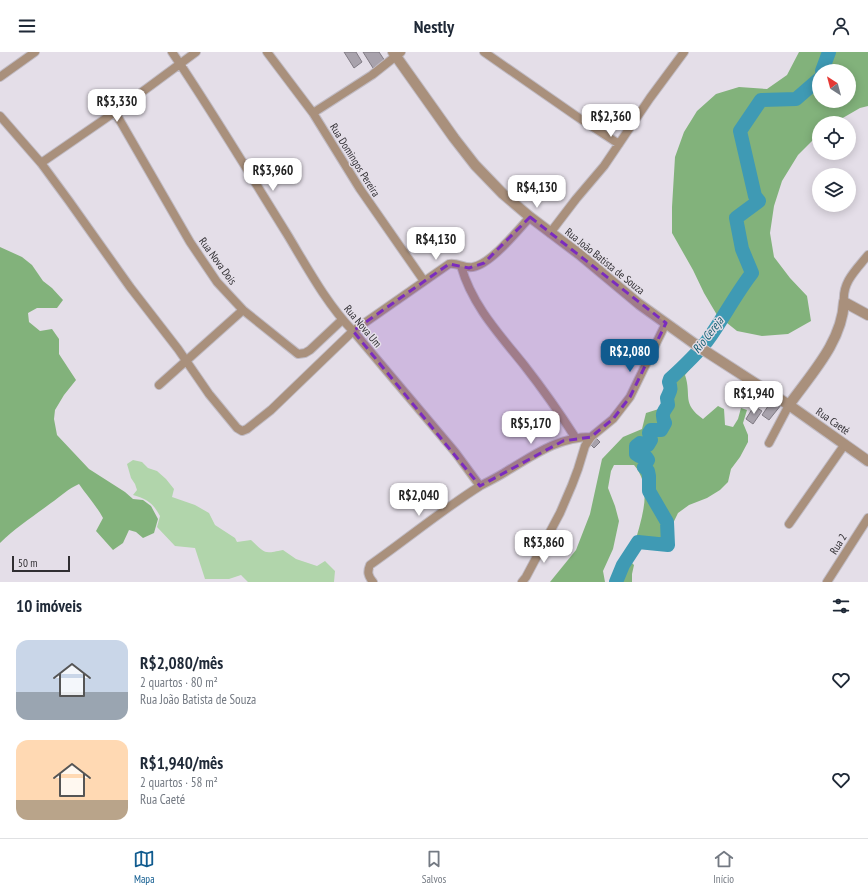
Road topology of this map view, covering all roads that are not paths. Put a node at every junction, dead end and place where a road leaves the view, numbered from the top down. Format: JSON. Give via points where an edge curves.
{"nodes":[{"id":1,"x":35,"y":52,"type":"edge"},
{"id":2,"x":172,"y":52,"type":"edge"},
{"id":3,"x":196,"y":52,"type":"edge"},
{"id":4,"x":267,"y":52,"type":"edge"},
{"id":5,"x":484,"y":52,"type":"edge"},
{"id":6,"x":673,"y":52,"type":"edge"},
{"id":7,"x":397,"y":54,"type":"edge"},
{"id":8,"x":682,"y":55,"type":"edge"},
{"id":9,"x":180,"y":64,"type":"junction"},
{"id":10,"x":0,"y":77,"type":"edge"},
{"id":11,"x":115,"y":112,"type":"junction"},
{"id":12,"x":313,"y":113,"type":"junction"},
{"id":13,"x":0,"y":116,"type":"edge"},
{"id":14,"x":619,"y":144,"type":"junction"},
{"id":15,"x":41,"y":163,"type":"junction"},
{"id":16,"x":530,"y":217,"type":"junction"},
{"id":17,"x":550,"y":233,"type":"junction"},
{"id":18,"x":868,"y":255,"type":"edge"},
{"id":19,"x":460,"y":266,"type":"junction"},
{"id":20,"x":424,"y":281,"type":"junction"},
{"id":21,"x":844,"y":302,"type":"junction"},
{"id":22,"x":243,"y":310,"type":"junction"},
{"id":23,"x":868,"y":315,"type":"edge"},
{"id":24,"x":342,"y":320,"type":"junction"},
{"id":25,"x":666,"y":323,"type":"junction"},
{"id":26,"x":353,"y":331,"type":"junction"},
{"id":27,"x":702,"y":348,"type":"joint"},
{"id":28,"x":186,"y":360,"type":"junction"},
{"id":29,"x":159,"y":385,"type":"dead end"},
{"id":30,"x":789,"y":405,"type":"junction"},
{"id":31,"x":575,"y":437,"type":"junction"},
{"id":32,"x":590,"y":437,"type":"junction"},
{"id":33,"x":769,"y":443,"type":"dead end"},
{"id":34,"x":845,"y":444,"type":"junction"},
{"id":35,"x":868,"y":461,"type":"edge"},
{"id":36,"x":480,"y":486,"type":"junction"},
{"id":37,"x":868,"y":518,"type":"edge"},
{"id":38,"x":789,"y":524,"type":"dead end"},
{"id":39,"x":373,"y":582,"type":"edge"},
{"id":40,"x":522,"y":582,"type":"edge"},
{"id":41,"x":827,"y":582,"type":"edge"}],
"edges":[{"from":1,"to":10,"type":"street"},
{"from":2,"to":9,"type":"street","name":"Rua Nova Um"},
{"from":3,"to":9,"type":"street"},
{"from":4,"to":12,"type":"street","name":"Rua Domingos Pereira"},
{"from":5,"to":14,"type":"street"},
{"from":6,"to":8,"type":"street"},
{"from":7,"to":12,"type":"street","via":[[372,75]]},
{"from":7,"to":16,"type":"street","name":"Rua João Batista de Souza","via":[[475,165]]},
{"from":8,"to":14,"type":"street"},
{"from":9,"to":11,"type":"street"},
{"from":9,"to":24,"type":"street","name":"Rua Nova Um"},
{"from":11,"to":15,"type":"street"},
{"from":11,"to":22,"type":"street","name":"Rua Nova Dois","via":[[190,242],[217,282]]},
{"from":12,"to":20,"type":"street","name":"Rua Domingos Pereira","via":[[360,190]]},
{"from":13,"to":15,"type":"street"},
{"from":14,"to":17,"type":"street"},
{"from":15,"to":28,"type":"street","via":[[130,288]]},
{"from":16,"to":17,"type":"street","name":"Rua João Batista de Souza"},
{"from":16,"to":19,"type":"street","via":[[484,263],[473,267]]},
{"from":17,"to":25,"type":"street","name":"Rua João Batista de Souza"},
{"from":18,"to":21,"type":"street","via":[[849,279],[843,294]]},
{"from":19,"to":20,"type":"street","via":[[449,264]]},
{"from":19,"to":31,"type":"street","via":[[465,282],[487,320],[545,392]]},
{"from":20,"to":26,"type":"street"},
{"from":21,"to":23,"type":"street"},
{"from":21,"to":30,"type":"street","via":[[842,320],[835,340]]},
{"from":22,"to":24,"type":"street","name":"Rua Nova Dois","via":[[298,354],[310,350]]},
{"from":22,"to":28,"type":"street"},
{"from":24,"to":26,"type":"street","name":"Rua Nova Um"},
{"from":25,"to":27,"type":"street","name":"Rua João Batista de Souza"},
{"from":25,"to":32,"type":"street","via":[[630,397],[613,419]]},
{"from":26,"to":28,"type":"street","via":[[271,410],[242,431],[209,394]]},
{"from":26,"to":36,"type":"street","name":"Rua Nova Um"},
{"from":27,"to":30,"type":"street","name":"Rua Caeté"},
{"from":28,"to":29,"type":"street"},
{"from":30,"to":33,"type":"street"},
{"from":30,"to":34,"type":"street","name":"Rua Caeté"},
{"from":31,"to":32,"type":"street"},
{"from":31,"to":36,"type":"street","via":[[551,446]]},
{"from":32,"to":40,"type":"street","via":[[548,534]]},
{"from":34,"to":35,"type":"street","name":"Rua Caeté"},
{"from":34,"to":38,"type":"street"},
{"from":36,"to":39,"type":"street","via":[[370,565],[368,572]]},
{"from":37,"to":41,"type":"street","name":"Rua 2"}]}
